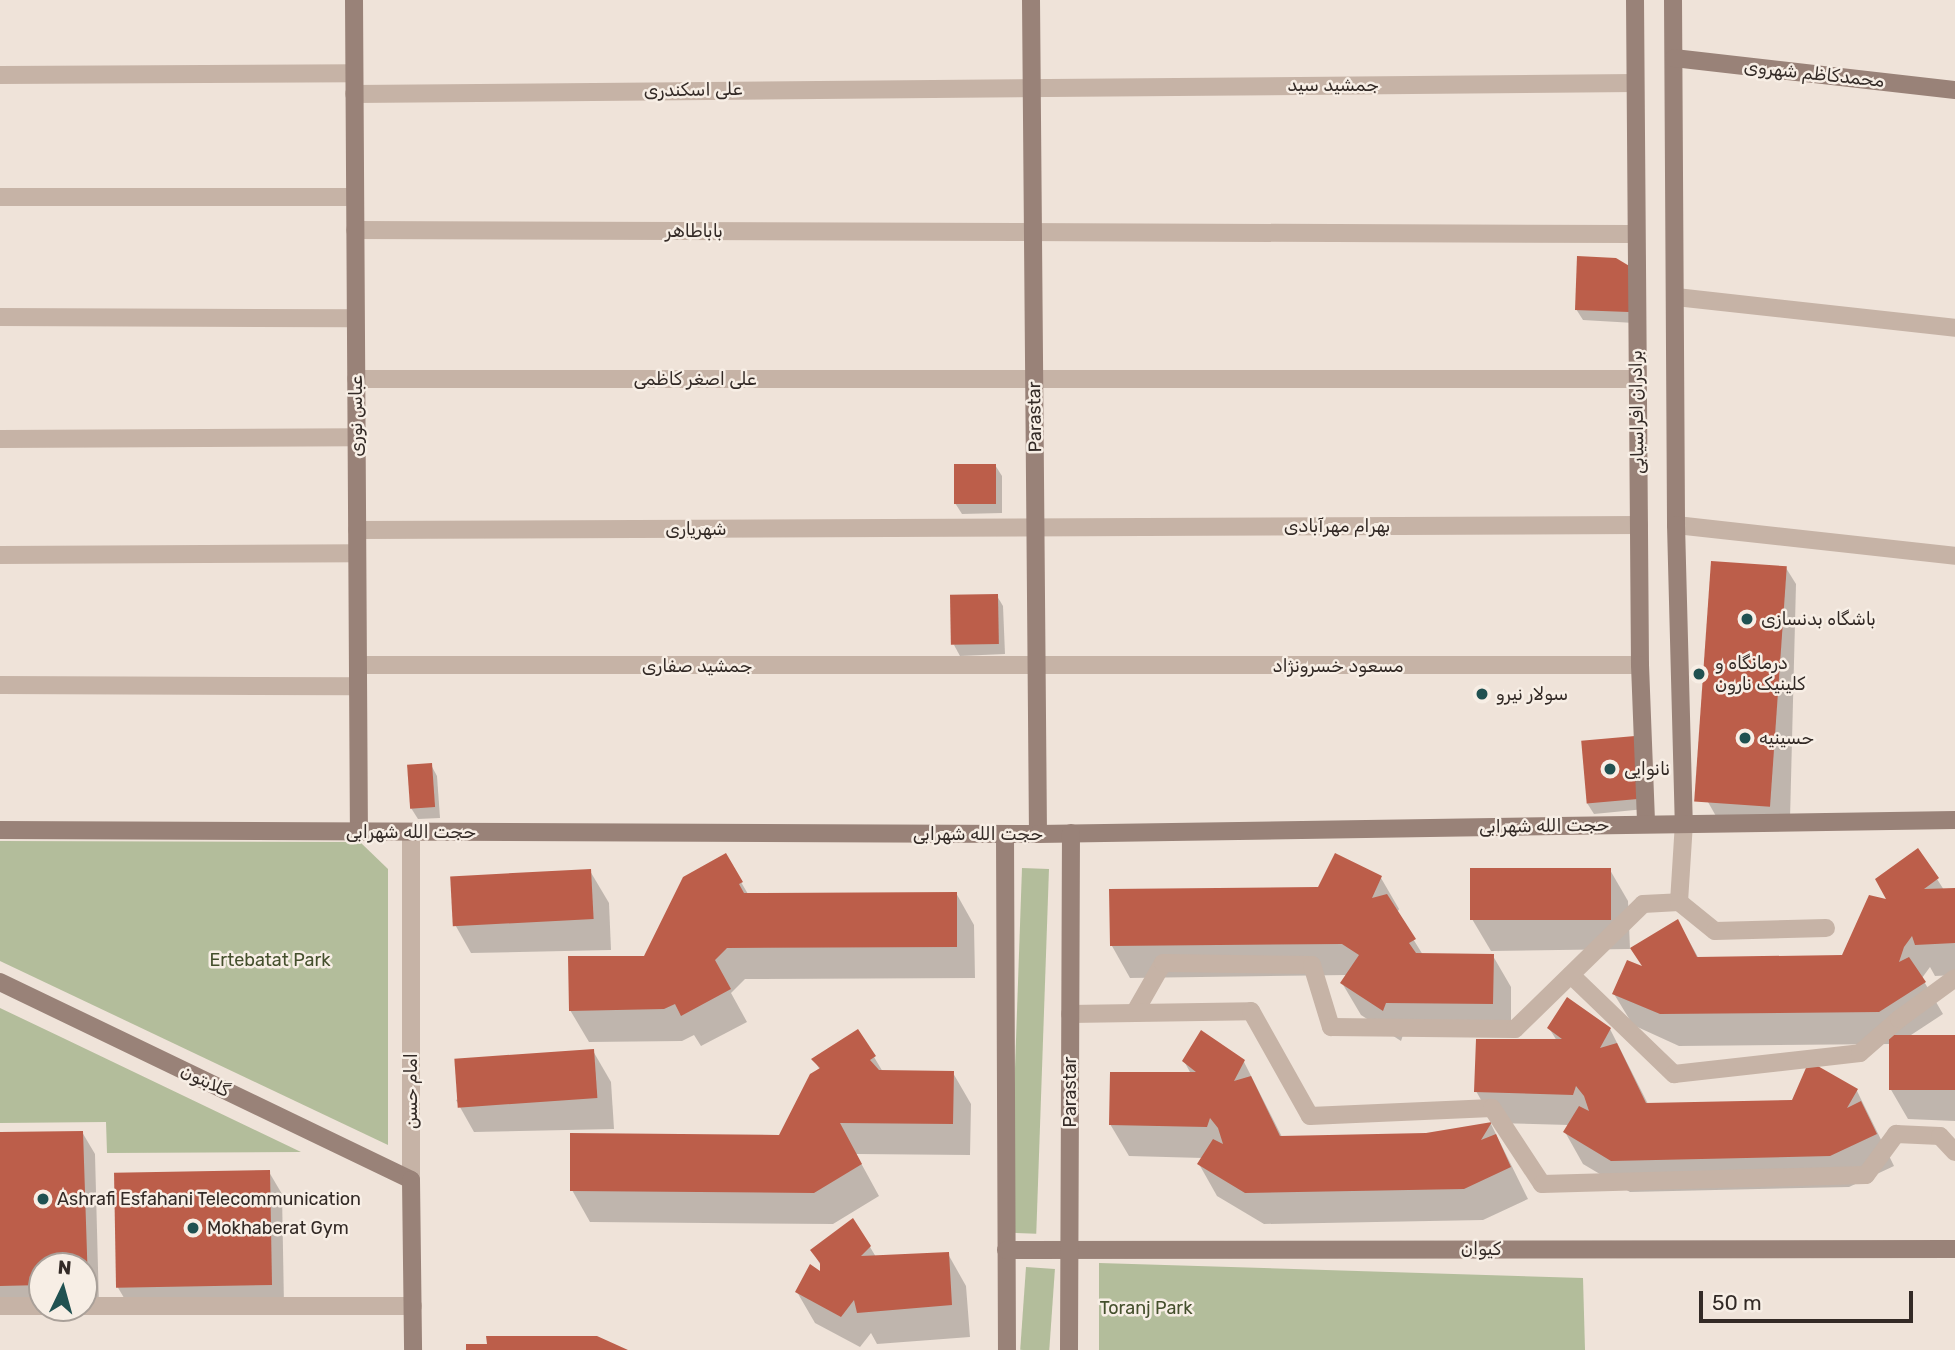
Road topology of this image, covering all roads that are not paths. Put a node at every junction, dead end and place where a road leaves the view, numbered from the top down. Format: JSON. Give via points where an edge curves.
{"nodes":[{"id":1,"x":354,"y":0,"type":"edge"},
{"id":2,"x":1031,"y":0,"type":"edge"},
{"id":3,"x":1635,"y":0,"type":"edge"},
{"id":4,"x":1673,"y":0,"type":"edge"},
{"id":5,"x":1674,"y":58,"type":"junction"},
{"id":6,"x":354,"y":73,"type":"junction"},
{"id":7,"x":0,"y":75,"type":"edge"},
{"id":8,"x":1635,"y":83,"type":"junction"},
{"id":9,"x":1032,"y":87,"type":"junction"},
{"id":10,"x":1955,"y":90,"type":"edge"},
{"id":11,"x":354,"y":94,"type":"junction"},
{"id":12,"x":0,"y":197,"type":"edge"},
{"id":13,"x":355,"y":197,"type":"junction"},
{"id":14,"x":355,"y":230,"type":"junction"},
{"id":15,"x":1033,"y":232,"type":"junction"},
{"id":16,"x":1635,"y":234,"type":"junction"},
{"id":17,"x":1676,"y":297,"type":"junction"},
{"id":18,"x":0,"y":317,"type":"edge"},
{"id":19,"x":355,"y":318,"type":"junction"},
{"id":20,"x":1955,"y":328,"type":"edge"},
{"id":21,"x":356,"y":379,"type":"junction"},
{"id":22,"x":1034,"y":379,"type":"junction"},
{"id":23,"x":1636,"y":379,"type":"junction"},
{"id":24,"x":356,"y":438,"type":"junction"},
{"id":25,"x":0,"y":439,"type":"edge"},
{"id":26,"x":1639,"y":525,"type":"junction"},
{"id":27,"x":1676,"y":525,"type":"junction"},
{"id":28,"x":1036,"y":527,"type":"junction"},
{"id":29,"x":357,"y":530,"type":"junction"},
{"id":30,"x":357,"y":553,"type":"junction"},
{"id":31,"x":0,"y":555,"type":"edge"},
{"id":32,"x":1955,"y":556,"type":"edge"},
{"id":33,"x":358,"y":665,"type":"junction"},
{"id":34,"x":1640,"y":665,"type":"junction"},
{"id":35,"x":1037,"y":667,"type":"junction"},
{"id":36,"x":0,"y":685,"type":"edge"},
{"id":37,"x":358,"y":686,"type":"junction"},
{"id":38,"x":1955,"y":820,"type":"edge"},
{"id":39,"x":1684,"y":823,"type":"junction"},
{"id":40,"x":1646,"y":824,"type":"junction"},
{"id":41,"x":0,"y":831,"type":"edge"},
{"id":42,"x":359,"y":832,"type":"junction"},
{"id":43,"x":411,"y":832,"type":"junction"},
{"id":44,"x":1071,"y":833,"type":"junction"},
{"id":45,"x":1005,"y":834,"type":"junction"},
{"id":46,"x":1038,"y":834,"type":"junction"},
{"id":47,"x":1679,"y":902,"type":"junction"},
{"id":48,"x":1826,"y":928,"type":"dead end"},
{"id":49,"x":1571,"y":975,"type":"junction"},
{"id":50,"x":1955,"y":978,"type":"edge"},
{"id":51,"x":0,"y":982,"type":"edge"},
{"id":52,"x":1135,"y":1012,"type":"junction"},
{"id":53,"x":1070,"y":1014,"type":"junction"},
{"id":54,"x":1955,"y":1152,"type":"edge"},
{"id":55,"x":411,"y":1180,"type":"junction"},
{"id":56,"x":1955,"y":1249,"type":"edge"},
{"id":57,"x":1006,"y":1250,"type":"junction"},
{"id":58,"x":1069,"y":1250,"type":"junction"},
{"id":59,"x":0,"y":1306,"type":"edge"},
{"id":60,"x":28,"y":1306,"type":"edge"},
{"id":61,"x":98,"y":1306,"type":"edge"},
{"id":62,"x":413,"y":1306,"type":"junction"},
{"id":63,"x":413,"y":1350,"type":"edge"},
{"id":64,"x":1007,"y":1350,"type":"edge"},
{"id":65,"x":1069,"y":1350,"type":"edge"}],
"edges":[{"from":1,"to":6,"type":"street","name":"عباس نوری"},
{"from":2,"to":9,"type":"street","name":"Parastar"},
{"from":3,"to":8,"type":"street","name":"برادران افراسیابی"},
{"from":4,"to":5,"type":"street"},
{"from":5,"to":10,"type":"street","name":"محمدکاظم شهروی"},
{"from":5,"to":17,"type":"street"},
{"from":6,"to":7,"type":"street"},
{"from":6,"to":11,"type":"street","name":"عباس نوری"},
{"from":8,"to":9,"type":"street","name":"جمشید سید"},
{"from":8,"to":16,"type":"street","name":"برادران افراسیابی"},
{"from":9,"to":11,"type":"street","name":"علی اسکندری"},
{"from":9,"to":15,"type":"street","name":"Parastar"},
{"from":11,"to":13,"type":"street","name":"عباس نوری"},
{"from":12,"to":13,"type":"street"},
{"from":13,"to":14,"type":"street","name":"عباس نوری"},
{"from":14,"to":15,"type":"street","name":"باباطاهر"},
{"from":14,"to":19,"type":"street","name":"عباس نوری"},
{"from":15,"to":16,"type":"street","name":"باباطاهر"},
{"from":15,"to":22,"type":"street","name":"Parastar"},
{"from":16,"to":23,"type":"street","name":"برادران افراسیابی"},
{"from":17,"to":20,"type":"street"},
{"from":17,"to":27,"type":"street"},
{"from":18,"to":19,"type":"street"},
{"from":19,"to":21,"type":"street","name":"عباس نوری"},
{"from":21,"to":22,"type":"street","name":"علی اصغر کاظمی"},
{"from":21,"to":24,"type":"street","name":"عباس نوری"},
{"from":22,"to":23,"type":"street","name":"علی اصغر کاظمی"},
{"from":22,"to":28,"type":"street","name":"Parastar"},
{"from":23,"to":26,"type":"street","name":"برادران افراسیابی"},
{"from":24,"to":25,"type":"street"},
{"from":24,"to":29,"type":"street","name":"عباس نوری"},
{"from":26,"to":28,"type":"street","name":"بهرام مهرآبادی"},
{"from":26,"to":34,"type":"street","name":"برادران افراسیابی"},
{"from":27,"to":32,"type":"street"},
{"from":27,"to":39,"type":"street"},
{"from":28,"to":29,"type":"street","name":"شهریاری"},
{"from":28,"to":35,"type":"street","name":"Parastar"},
{"from":29,"to":30,"type":"street","name":"عباس نوری"},
{"from":30,"to":31,"type":"street"},
{"from":30,"to":33,"type":"street","name":"عباس نوری"},
{"from":33,"to":35,"type":"street","name":"جمشید صفاری"},
{"from":33,"to":37,"type":"street","name":"عباس نوری"},
{"from":34,"to":35,"type":"street","name":"مسعود خسرونژاد"},
{"from":34,"to":40,"type":"street","name":"برادران افراسیابی"},
{"from":35,"to":46,"type":"street","name":"Parastar"},
{"from":36,"to":37,"type":"street"},
{"from":37,"to":42,"type":"street","name":"عباس نوری"},
{"from":38,"to":39,"type":"street","name":"حجت الله شهرابی"},
{"from":39,"to":40,"type":"street","name":"حجت الله شهرابی"},
{"from":39,"to":47,"type":"street"},
{"from":40,"to":44,"type":"street","name":"حجت الله شهرابی"},
{"from":41,"to":42,"type":"street","name":"حجت الله شهرابی"},
{"from":42,"to":43,"type":"street","name":"حجت الله شهرابی"},
{"from":43,"to":45,"type":"street","name":"حجت الله شهرابی"},
{"from":43,"to":55,"type":"street","name":"امام حسن"},
{"from":44,"to":46,"type":"street","name":"حجت الله شهرابی"},
{"from":44,"to":53,"type":"street","name":"Parastar"},
{"from":45,"to":46,"type":"street","name":"حجت الله شهرابی"},
{"from":45,"to":57,"type":"street"},
{"from":47,"to":48,"type":"street","via":[[1715,932]]},
{"from":47,"to":49,"type":"street","via":[[1643,904]]},
{"from":49,"to":50,"type":"street","via":[[1674,1074],[1860,1053]]},
{"from":49,"to":52,"type":"street","via":[[1515,1029],[1331,1027],[1312,965],[1163,963]]},
{"from":51,"to":55,"type":"street","name":"گلابتون"},
{"from":52,"to":53,"type":"street"},
{"from":52,"to":54,"type":"street","via":[[1251,1011],[1310,1116],[1492,1108],[1542,1184],[1866,1175],[1896,1135],[1940,1136]]},
{"from":53,"to":58,"type":"street","name":"Parastar"},
{"from":55,"to":62,"type":"street","name":"امام حسن"},
{"from":56,"to":58,"type":"street","name":"کیوان"},
{"from":57,"to":58,"type":"street","name":"کیوان"},
{"from":57,"to":64,"type":"street"},
{"from":58,"to":65,"type":"street","name":"Parastar"},
{"from":59,"to":60,"type":"street"},
{"from":61,"to":62,"type":"street"},
{"from":62,"to":63,"type":"street","name":"امام حسن"}]}
